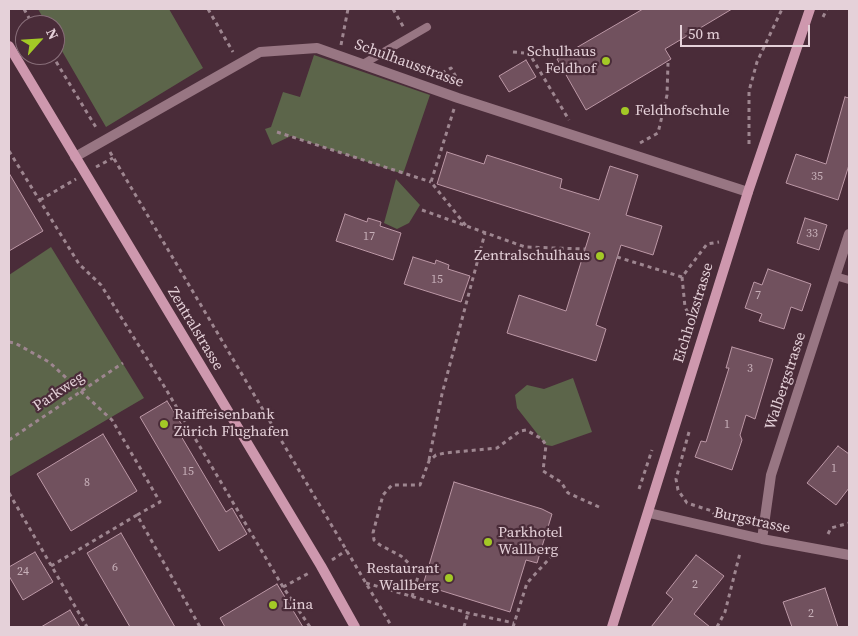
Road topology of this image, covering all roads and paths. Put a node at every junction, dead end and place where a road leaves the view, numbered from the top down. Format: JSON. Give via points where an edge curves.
{"nodes":[{"id":1,"x":208,"y":9,"type":"edge"},
{"id":2,"x":348,"y":9,"type":"edge"},
{"id":3,"x":393,"y":9,"type":"edge"},
{"id":4,"x":782,"y":9,"type":"edge"},
{"id":5,"x":810,"y":9,"type":"edge"},
{"id":6,"x":427,"y":27,"type":"dead end"},
{"id":7,"x":410,"y":37,"type":"junction"},
{"id":8,"x":9,"y":46,"type":"edge"},
{"id":9,"x":513,"y":52,"type":"dead end"},
{"id":10,"x":524,"y":53,"type":"dead end"},
{"id":11,"x":338,"y":55,"type":"junction"},
{"id":12,"x":532,"y":58,"type":"dead end"},
{"id":13,"x":240,"y":63,"type":"junction"},
{"id":14,"x":668,"y":63,"type":"dead end"},
{"id":15,"x":363,"y":64,"type":"junction"},
{"id":16,"x":58,"y":65,"type":"edge"},
{"id":17,"x":451,"y":68,"type":"dead end"},
{"id":18,"x":459,"y":82,"type":"dead end"},
{"id":19,"x":458,"y":98,"type":"junction"},
{"id":20,"x":575,"y":122,"type":"dead end"},
{"id":21,"x":277,"y":132,"type":"dead end"},
{"id":22,"x":103,"y":140,"type":"junction"},
{"id":23,"x":631,"y":141,"type":"dead end"},
{"id":24,"x":639,"y":143,"type":"junction"},
{"id":25,"x":648,"y":146,"type":"dead end"},
{"id":26,"x":749,"y":150,"type":"dead end"},
{"id":27,"x":9,"y":151,"type":"edge"},
{"id":28,"x":624,"y":152,"type":"junction"},
{"id":29,"x":75,"y":157,"type":"junction"},
{"id":30,"x":431,"y":182,"type":"junction"},
{"id":31,"x":748,"y":192,"type":"junction"},
{"id":32,"x":422,"y":210,"type":"dead end"},
{"id":33,"x":467,"y":226,"type":"junction"},
{"id":34,"x":486,"y":233,"type":"junction"},
{"id":35,"x":849,"y":234,"type":"edge"},
{"id":36,"x":732,"y":244,"type":"junction"},
{"id":37,"x":585,"y":249,"type":"dead end"},
{"id":38,"x":617,"y":257,"type":"dead end"},
{"id":39,"x":835,"y":276,"type":"junction"},
{"id":40,"x":682,"y":278,"type":"junction"},
{"id":41,"x":849,"y":280,"type":"edge"},
{"id":42,"x":706,"y":327,"type":"junction"},
{"id":43,"x":9,"y":342,"type":"edge"},
{"id":44,"x":123,"y":363,"type":"dead end"},
{"id":45,"x":82,"y":390,"type":"junction"},
{"id":46,"x":9,"y":440,"type":"edge"},
{"id":47,"x":429,"y":461,"type":"junction"},
{"id":48,"x":680,"y":463,"type":"dead end"},
{"id":49,"x":9,"y":493,"type":"edge"},
{"id":50,"x":599,"y":508,"type":"dead end"},
{"id":51,"x":649,"y":512,"type":"junction"},
{"id":52,"x":136,"y":515,"type":"junction"},
{"id":53,"x":849,"y":523,"type":"edge"},
{"id":54,"x":719,"y":529,"type":"junction"},
{"id":55,"x":828,"y":534,"type":"dead end"},
{"id":56,"x":762,"y":539,"type":"junction"},
{"id":57,"x":559,"y":548,"type":"dead end"},
{"id":58,"x":740,"y":553,"type":"dead end"},
{"id":59,"x":849,"y":555,"type":"edge"},
{"id":60,"x":51,"y":566,"type":"junction"},
{"id":61,"x":366,"y":583,"type":"junction"},
{"id":62,"x":412,"y":597,"type":"junction"},
{"id":63,"x":468,"y":613,"type":"junction"},
{"id":64,"x":513,"y":625,"type":"edge"},
{"id":65,"x":86,"y":627,"type":"edge"},
{"id":66,"x":200,"y":627,"type":"edge"},
{"id":67,"x":310,"y":627,"type":"edge"},
{"id":68,"x":355,"y":627,"type":"edge"},
{"id":69,"x":392,"y":627,"type":"edge"},
{"id":70,"x":464,"y":627,"type":"edge"},
{"id":71,"x":612,"y":627,"type":"edge"},
{"id":72,"x":717,"y":627,"type":"edge"}],
"edges":[{"from":1,"to":13,"type":"path"},
{"from":2,"to":11,"type":"path"},
{"from":3,"to":7,"type":"path"},
{"from":4,"to":26,"type":"path","via":[[757,62],[749,91]]},
{"from":5,"to":31,"type":"street","name":"Eichholzstrasse"},
{"from":6,"to":7,"type":"lane"},
{"from":7,"to":15,"type":"lane"},
{"from":8,"to":29,"type":"street","name":"Zentralstrasse"},
{"from":9,"to":10,"type":"path"},
{"from":11,"to":13,"type":"street","name":"Schulhausstrasse","via":[[317,48],[260,52]]},
{"from":11,"to":15,"type":"street","name":"Schulhausstrasse"},
{"from":12,"to":20,"type":"path","via":[[569,120]]},
{"from":13,"to":22,"type":"street","name":"Schulhausstrasse"},
{"from":14,"to":24,"type":"path","via":[[667,95],[658,133]]},
{"from":15,"to":19,"type":"street","name":"Schulhausstrasse"},
{"from":16,"to":22,"type":"path"},
{"from":17,"to":18,"type":"path"},
{"from":19,"to":28,"type":"street","name":"Schulhausstrasse"},
{"from":19,"to":30,"type":"path"},
{"from":21,"to":30,"type":"path"},
{"from":22,"to":29,"type":"street","name":"Schulhausstrasse"},
{"from":22,"to":61,"type":"path"},
{"from":23,"to":24,"type":"path"},
{"from":24,"to":25,"type":"path"},
{"from":24,"to":28,"type":"path"},
{"from":27,"to":67,"type":"path","via":[[79,264],[101,285]]},
{"from":28,"to":31,"type":"street","name":"Schulhausstrasse"},
{"from":29,"to":68,"type":"street","name":"Zentralstrasse"},
{"from":30,"to":33,"type":"path"},
{"from":31,"to":36,"type":"street","name":"Eichholzstrasse"},
{"from":32,"to":33,"type":"path"},
{"from":33,"to":34,"type":"path"},
{"from":34,"to":37,"type":"path","via":[[525,246]]},
{"from":34,"to":47,"type":"path","via":[[442,394]]},
{"from":35,"to":39,"type":"street","name":"Walbergstrasse"},
{"from":36,"to":40,"type":"path","via":[[707,244]]},
{"from":36,"to":42,"type":"street","name":"Eichholzstrasse"},
{"from":38,"to":40,"type":"path"},
{"from":39,"to":41,"type":"lane"},
{"from":39,"to":56,"type":"street","name":"Walbergstrasse","via":[[772,475]]},
{"from":40,"to":42,"type":"path","via":[[685,307],[689,315]]},
{"from":42,"to":51,"type":"street","name":"Eichholzstrasse"},
{"from":43,"to":45,"type":"path","via":[[49,362]]},
{"from":44,"to":45,"type":"path","name":"Parkweg"},
{"from":45,"to":46,"type":"path","name":"Parkweg"},
{"from":45,"to":52,"type":"path","via":[[112,420],[160,502]]},
{"from":47,"to":50,"type":"path","via":[[445,453],[497,448],[526,430],[546,445],[543,471],[561,482],[568,493]]},
{"from":47,"to":62,"type":"path","via":[[420,484],[392,486],[383,495],[373,533],[374,540],[401,556],[419,573]]},
{"from":48,"to":54,"type":"path","via":[[676,479],[681,498],[712,510]]},
{"from":49,"to":60,"type":"path"},
{"from":51,"to":54,"type":"street","name":"Burgstrasse"},
{"from":51,"to":71,"type":"street","name":"Eichholzstrasse"},
{"from":52,"to":60,"type":"path"},
{"from":52,"to":66,"type":"path"},
{"from":53,"to":55,"type":"path","via":[[831,528]]},
{"from":54,"to":56,"type":"street","name":"Burgstrasse"},
{"from":56,"to":59,"type":"street","name":"Burgstrasse"},
{"from":57,"to":64,"type":"path","via":[[527,583]]},
{"from":58,"to":72,"type":"path","via":[[725,612]]},
{"from":60,"to":65,"type":"path"},
{"from":61,"to":62,"type":"path"},
{"from":61,"to":69,"type":"path"},
{"from":62,"to":63,"type":"path"},
{"from":63,"to":64,"type":"path"},
{"from":63,"to":70,"type":"path"}]}
